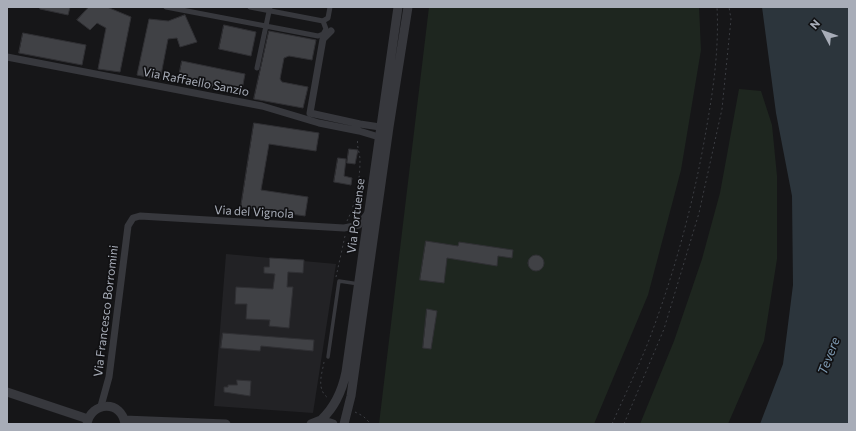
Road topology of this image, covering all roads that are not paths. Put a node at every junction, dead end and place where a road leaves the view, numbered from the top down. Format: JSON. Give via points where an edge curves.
{"nodes":[{"id":1,"x":166,"y":7,"type":"edge"},
{"id":2,"x":250,"y":7,"type":"edge"},
{"id":3,"x":330,"y":7,"type":"edge"},
{"id":4,"x":398,"y":7,"type":"edge"},
{"id":5,"x":408,"y":7,"type":"edge"},
{"id":6,"x":187,"y":9,"type":"edge"},
{"id":7,"x":270,"y":9,"type":"edge"},
{"id":8,"x":323,"y":21,"type":"junction"},
{"id":9,"x":266,"y":26,"type":"junction"},
{"id":10,"x":331,"y":31,"type":"dead end"},
{"id":11,"x":7,"y":57,"type":"edge"},
{"id":12,"x":257,"y":68,"type":"dead end"},
{"id":13,"x":380,"y":127,"type":"junction"},
{"id":14,"x":379,"y":137,"type":"junction"},
{"id":15,"x":368,"y":210,"type":"junction"},
{"id":16,"x":131,"y":219,"type":"joint"},
{"id":17,"x":359,"y":284,"type":"junction"},
{"id":18,"x":328,"y":357,"type":"dead end"},
{"id":19,"x":7,"y":392,"type":"edge"},
{"id":20,"x":101,"y":406,"type":"junction"},
{"id":21,"x":320,"y":420,"type":"junction"},
{"id":22,"x":88,"y":421,"type":"edge"},
{"id":23,"x":125,"y":422,"type":"edge"},
{"id":24,"x":226,"y":424,"type":"edge"},
{"id":25,"x":311,"y":424,"type":"edge"},
{"id":26,"x":333,"y":424,"type":"edge"},
{"id":27,"x":344,"y":424,"type":"edge"}],
"edges":[{"from":1,"to":6,"type":"street"},
{"from":2,"to":7,"type":"street"},
{"from":3,"to":8,"type":"street","via":[[328,18]]},
{"from":4,"to":13,"type":"street","name":"Via Portuense"},
{"from":5,"to":27,"type":"street","name":"Via Portuense","via":[[351,396]]},
{"from":6,"to":9,"type":"street"},
{"from":7,"to":8,"type":"street"},
{"from":7,"to":9,"type":"street"},
{"from":8,"to":9,"type":"street","via":[[326,29],[318,36]]},
{"from":9,"to":12,"type":"street"},
{"from":10,"to":13,"type":"street","via":[[323,39],[310,113]]},
{"from":11,"to":14,"type":"street","name":"Via Raffaello Sanzio","via":[[262,106]]},
{"from":13,"to":14,"type":"street","name":"Via Portuense"},
{"from":14,"to":15,"type":"street","name":"Via Portuense"},
{"from":15,"to":16,"type":"street","name":"Via del Vignola","via":[[360,224],[344,228],[140,216]]},
{"from":15,"to":17,"type":"street","name":"Via Portuense"},
{"from":16,"to":20,"type":"street","name":"Via Francesco Borromini","via":[[128,226],[109,377]]},
{"from":17,"to":18,"type":"lane","via":[[339,281]]},
{"from":17,"to":21,"type":"street","name":"Via Portuense","via":[[343,385],[331,411]]},
{"from":19,"to":22,"type":"street"},
{"from":20,"to":22,"type":"street","via":[[93,411]]},
{"from":20,"to":23,"type":"street","via":[[118,410]]},
{"from":21,"to":25,"type":"street"},
{"from":21,"to":26,"type":"street"},
{"from":23,"to":24,"type":"street"}]}
